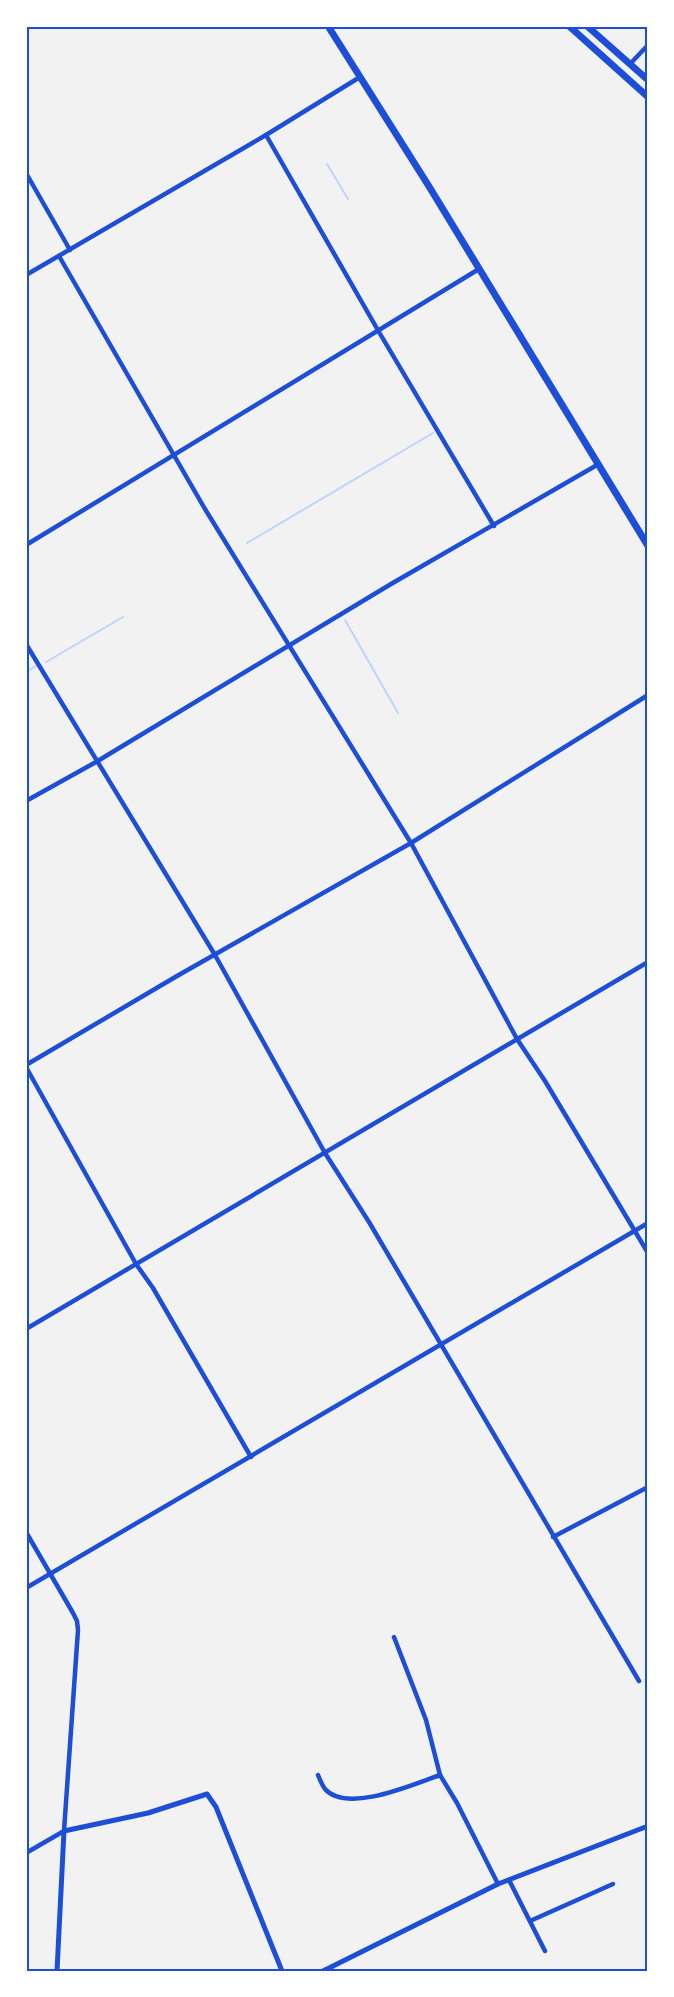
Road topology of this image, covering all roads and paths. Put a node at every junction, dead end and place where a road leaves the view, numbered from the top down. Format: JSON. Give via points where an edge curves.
{"nodes":[{"id":1,"x":328,"y":26,"type":"edge"},
{"id":2,"x":569,"y":26,"type":"edge"},
{"id":3,"x":587,"y":26,"type":"edge"},
{"id":4,"x":648,"y":45,"type":"edge"},
{"id":5,"x":630,"y":64,"type":"junction"},
{"id":6,"x":360,"y":77,"type":"junction"},
{"id":7,"x":648,"y":80,"type":"edge"},
{"id":8,"x":648,"y":97,"type":"edge"},
{"id":9,"x":266,"y":135,"type":"junction"},
{"id":10,"x":26,"y":173,"type":"edge"},
{"id":11,"x":70,"y":250,"type":"junction"},
{"id":12,"x":59,"y":256,"type":"junction"},
{"id":13,"x":479,"y":269,"type":"junction"},
{"id":14,"x":26,"y":275,"type":"edge"},
{"id":15,"x":379,"y":332,"type":"junction"},
{"id":16,"x":174,"y":454,"type":"junction"},
{"id":17,"x":597,"y":465,"type":"junction"},
{"id":18,"x":494,"y":526,"type":"junction"},
{"id":19,"x":26,"y":544,"type":"edge"},
{"id":20,"x":648,"y":546,"type":"edge"},
{"id":21,"x":26,"y":644,"type":"edge"},
{"id":22,"x":289,"y":645,"type":"junction"},
{"id":23,"x":648,"y":695,"type":"edge"},
{"id":24,"x":96,"y":762,"type":"junction"},
{"id":25,"x":26,"y":801,"type":"edge"},
{"id":26,"x":411,"y":843,"type":"junction"},
{"id":27,"x":215,"y":955,"type":"junction"},
{"id":28,"x":648,"y":962,"type":"edge"},
{"id":29,"x":517,"y":1039,"type":"junction"},
{"id":30,"x":26,"y":1066,"type":"edge"},
{"id":31,"x":325,"y":1153,"type":"junction"},
{"id":32,"x":648,"y":1223,"type":"edge"},
{"id":33,"x":635,"y":1231,"type":"junction"},
{"id":34,"x":648,"y":1253,"type":"edge"},
{"id":35,"x":136,"y":1264,"type":"junction"},
{"id":36,"x":26,"y":1329,"type":"edge"},
{"id":37,"x":440,"y":1347,"type":"junction"},
{"id":38,"x":251,"y":1457,"type":"junction"},
{"id":39,"x":648,"y":1487,"type":"edge"},
{"id":40,"x":26,"y":1532,"type":"edge"},
{"id":41,"x":553,"y":1537,"type":"junction"},
{"id":42,"x":50,"y":1574,"type":"junction"},
{"id":43,"x":26,"y":1588,"type":"edge"},
{"id":44,"x":394,"y":1637,"type":"dead end"},
{"id":45,"x":639,"y":1681,"type":"dead end"},
{"id":46,"x":318,"y":1775,"type":"dead end"},
{"id":47,"x":440,"y":1776,"type":"junction"},
{"id":48,"x":648,"y":1826,"type":"edge"},
{"id":49,"x":64,"y":1831,"type":"junction"},
{"id":50,"x":26,"y":1853,"type":"edge"},
{"id":51,"x":509,"y":1880,"type":"junction"},
{"id":52,"x":498,"y":1884,"type":"junction"},
{"id":53,"x":613,"y":1884,"type":"dead end"},
{"id":54,"x":530,"y":1921,"type":"junction"},
{"id":55,"x":545,"y":1950,"type":"dead end"},
{"id":56,"x":57,"y":1971,"type":"edge"},
{"id":57,"x":282,"y":1971,"type":"edge"},
{"id":58,"x":322,"y":1971,"type":"edge"}],
"edges":[{"from":1,"to":6,"type":"main road"},
{"from":2,"to":8,"type":"main road"},
{"from":3,"to":5,"type":"main road"},
{"from":4,"to":5,"type":"street"},
{"from":5,"to":7,"type":"main road"},
{"from":6,"to":9,"type":"street"},
{"from":6,"to":13,"type":"main road"},
{"from":9,"to":11,"type":"street"},
{"from":9,"to":15,"type":"street"},
{"from":10,"to":11,"type":"street"},
{"from":11,"to":12,"type":"street"},
{"from":12,"to":14,"type":"street"},
{"from":12,"to":16,"type":"street"},
{"from":13,"to":15,"type":"street"},
{"from":13,"to":17,"type":"main road"},
{"from":15,"to":16,"type":"street"},
{"from":15,"to":18,"type":"street"},
{"from":16,"to":19,"type":"street"},
{"from":16,"to":22,"type":"street"},
{"from":17,"to":18,"type":"street"},
{"from":17,"to":20,"type":"main road"},
{"from":18,"to":22,"type":"street"},
{"from":21,"to":24,"type":"street"},
{"from":22,"to":24,"type":"street"},
{"from":22,"to":26,"type":"street"},
{"from":23,"to":26,"type":"street"},
{"from":24,"to":25,"type":"street"},
{"from":24,"to":27,"type":"street"},
{"from":26,"to":27,"type":"street"},
{"from":26,"to":29,"type":"street"},
{"from":27,"to":30,"type":"street"},
{"from":27,"to":31,"type":"street"},
{"from":28,"to":29,"type":"street"},
{"from":29,"to":31,"type":"street"},
{"from":29,"to":33,"type":"street"},
{"from":30,"to":35,"type":"street"},
{"from":31,"to":35,"type":"street"},
{"from":31,"to":37,"type":"street"},
{"from":32,"to":33,"type":"street"},
{"from":33,"to":34,"type":"street"},
{"from":33,"to":37,"type":"street"},
{"from":35,"to":36,"type":"street"},
{"from":35,"to":38,"type":"street"},
{"from":37,"to":38,"type":"street"},
{"from":37,"to":41,"type":"street"},
{"from":38,"to":42,"type":"street"},
{"from":39,"to":41,"type":"street"},
{"from":40,"to":42,"type":"street"},
{"from":41,"to":45,"type":"street"},
{"from":42,"to":43,"type":"street"},
{"from":42,"to":49,"type":"street","via":[[73,1612],[78,1630]]},
{"from":44,"to":47,"type":"street","via":[[426,1720]]},
{"from":46,"to":47,"type":"street","via":[[331,1793],[358,1799]]},
{"from":47,"to":52,"type":"street"},
{"from":48,"to":51,"type":"street"},
{"from":49,"to":50,"type":"street"},
{"from":49,"to":56,"type":"street"},
{"from":49,"to":57,"type":"street","via":[[148,1813],[207,1794],[216,1807]]},
{"from":51,"to":52,"type":"street"},
{"from":51,"to":54,"type":"street"},
{"from":52,"to":58,"type":"street"},
{"from":53,"to":54,"type":"street"},
{"from":54,"to":55,"type":"street"}]}
